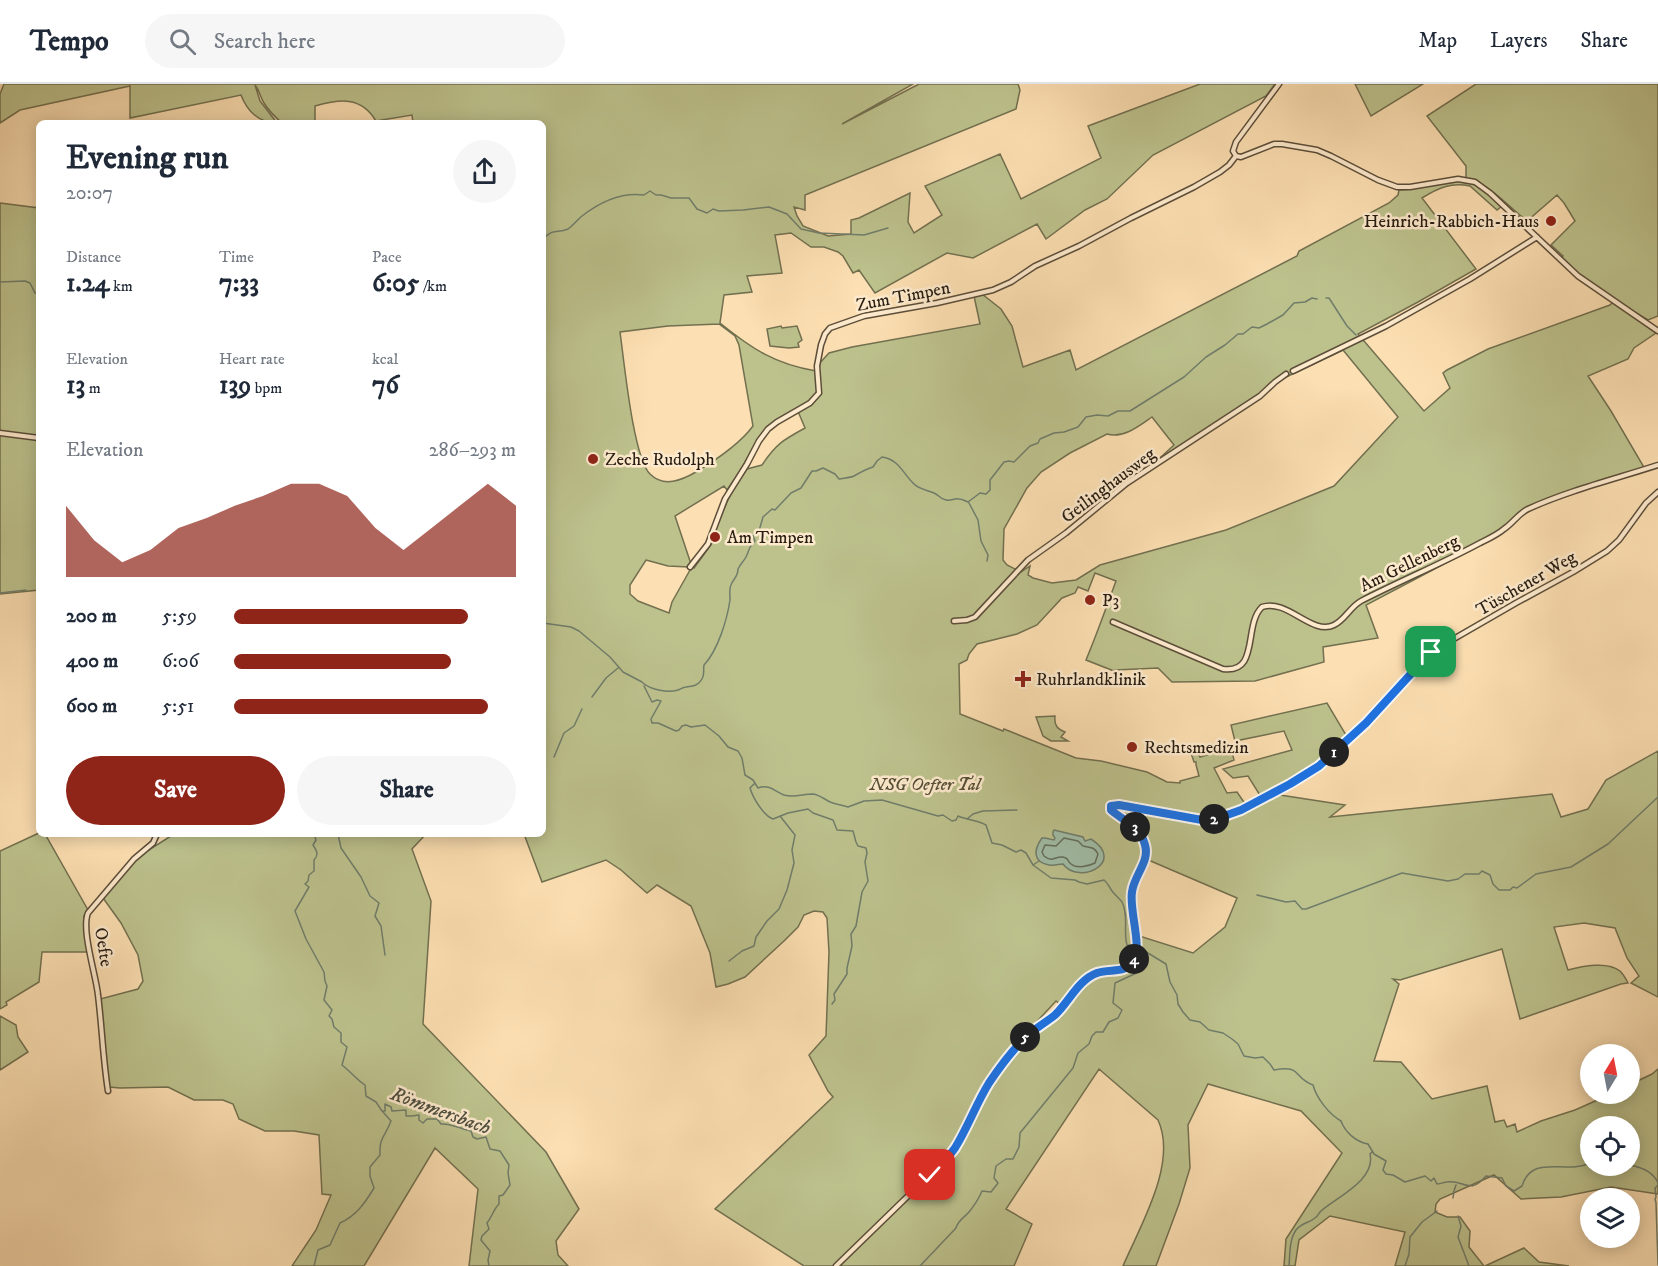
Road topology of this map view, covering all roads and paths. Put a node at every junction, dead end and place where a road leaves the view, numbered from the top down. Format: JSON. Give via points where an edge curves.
{"nodes":[{"id":1,"x":1279,"y":84,"type":"edge"},
{"id":2,"x":1236,"y":156,"type":"junction"},
{"id":3,"x":1537,"y":237,"type":"junction"},
{"id":4,"x":1658,"y":331,"type":"edge"},
{"id":5,"x":1293,"y":371,"type":"dead end"},
{"id":6,"x":1286,"y":374,"type":"dead end"},
{"id":7,"x":0,"y":433,"type":"edge"},
{"id":8,"x":36,"y":438,"type":"edge"},
{"id":9,"x":1658,"y":465,"type":"edge"},
{"id":10,"x":1658,"y":492,"type":"edge"},
{"id":11,"x":690,"y":567,"type":"dead end"},
{"id":12,"x":954,"y":621,"type":"dead end"},
{"id":13,"x":1113,"y":622,"type":"dead end"},
{"id":14,"x":156,"y":837,"type":"edge"},
{"id":15,"x":108,"y":1091,"type":"dead end"},
{"id":16,"x":836,"y":1266,"type":"edge"}],
"edges":[{"from":1,"to":2,"type":"street","via":[[1236,142]]},
{"from":2,"to":3,"type":"street","via":[[1282,144],[1317,150],[1397,187],[1469,180],[1490,193]]},
{"from":2,"to":11,"type":"street","name":"Zum Timpen","via":[[1220,172],[1194,187],[993,290],[864,316],[830,328],[821,345],[817,366],[819,393],[768,429],[759,441],[725,499],[708,544]]},
{"from":3,"to":4,"type":"street","via":[[1578,276]]},
{"from":3,"to":5,"type":"street","via":[[1386,326]]},
{"from":6,"to":12,"type":"street","name":"Geilinghausweg","via":[[1260,396],[1127,483],[1029,560],[975,617]]},
{"from":7,"to":8,"type":"street"},
{"from":9,"to":13,"type":"street","name":"Am Gellenberg","via":[[1526,510],[1502,531],[1358,603],[1334,625],[1319,626],[1281,608],[1262,607],[1254,616],[1246,657],[1237,669],[1223,669]]},
{"from":10,"to":16,"type":"street","name":"Tüschener Weg","via":[[1607,551],[1431,652],[1319,766],[1290,784],[1213,820],[1111,806],[1139,831],[1147,851],[1131,894],[1136,934],[1132,962],[1127,968],[1096,973],[1022,1041],[988,1084],[949,1156]]},
{"from":14,"to":15,"type":"street","name":"Oefte","via":[[86,917]]}]}
